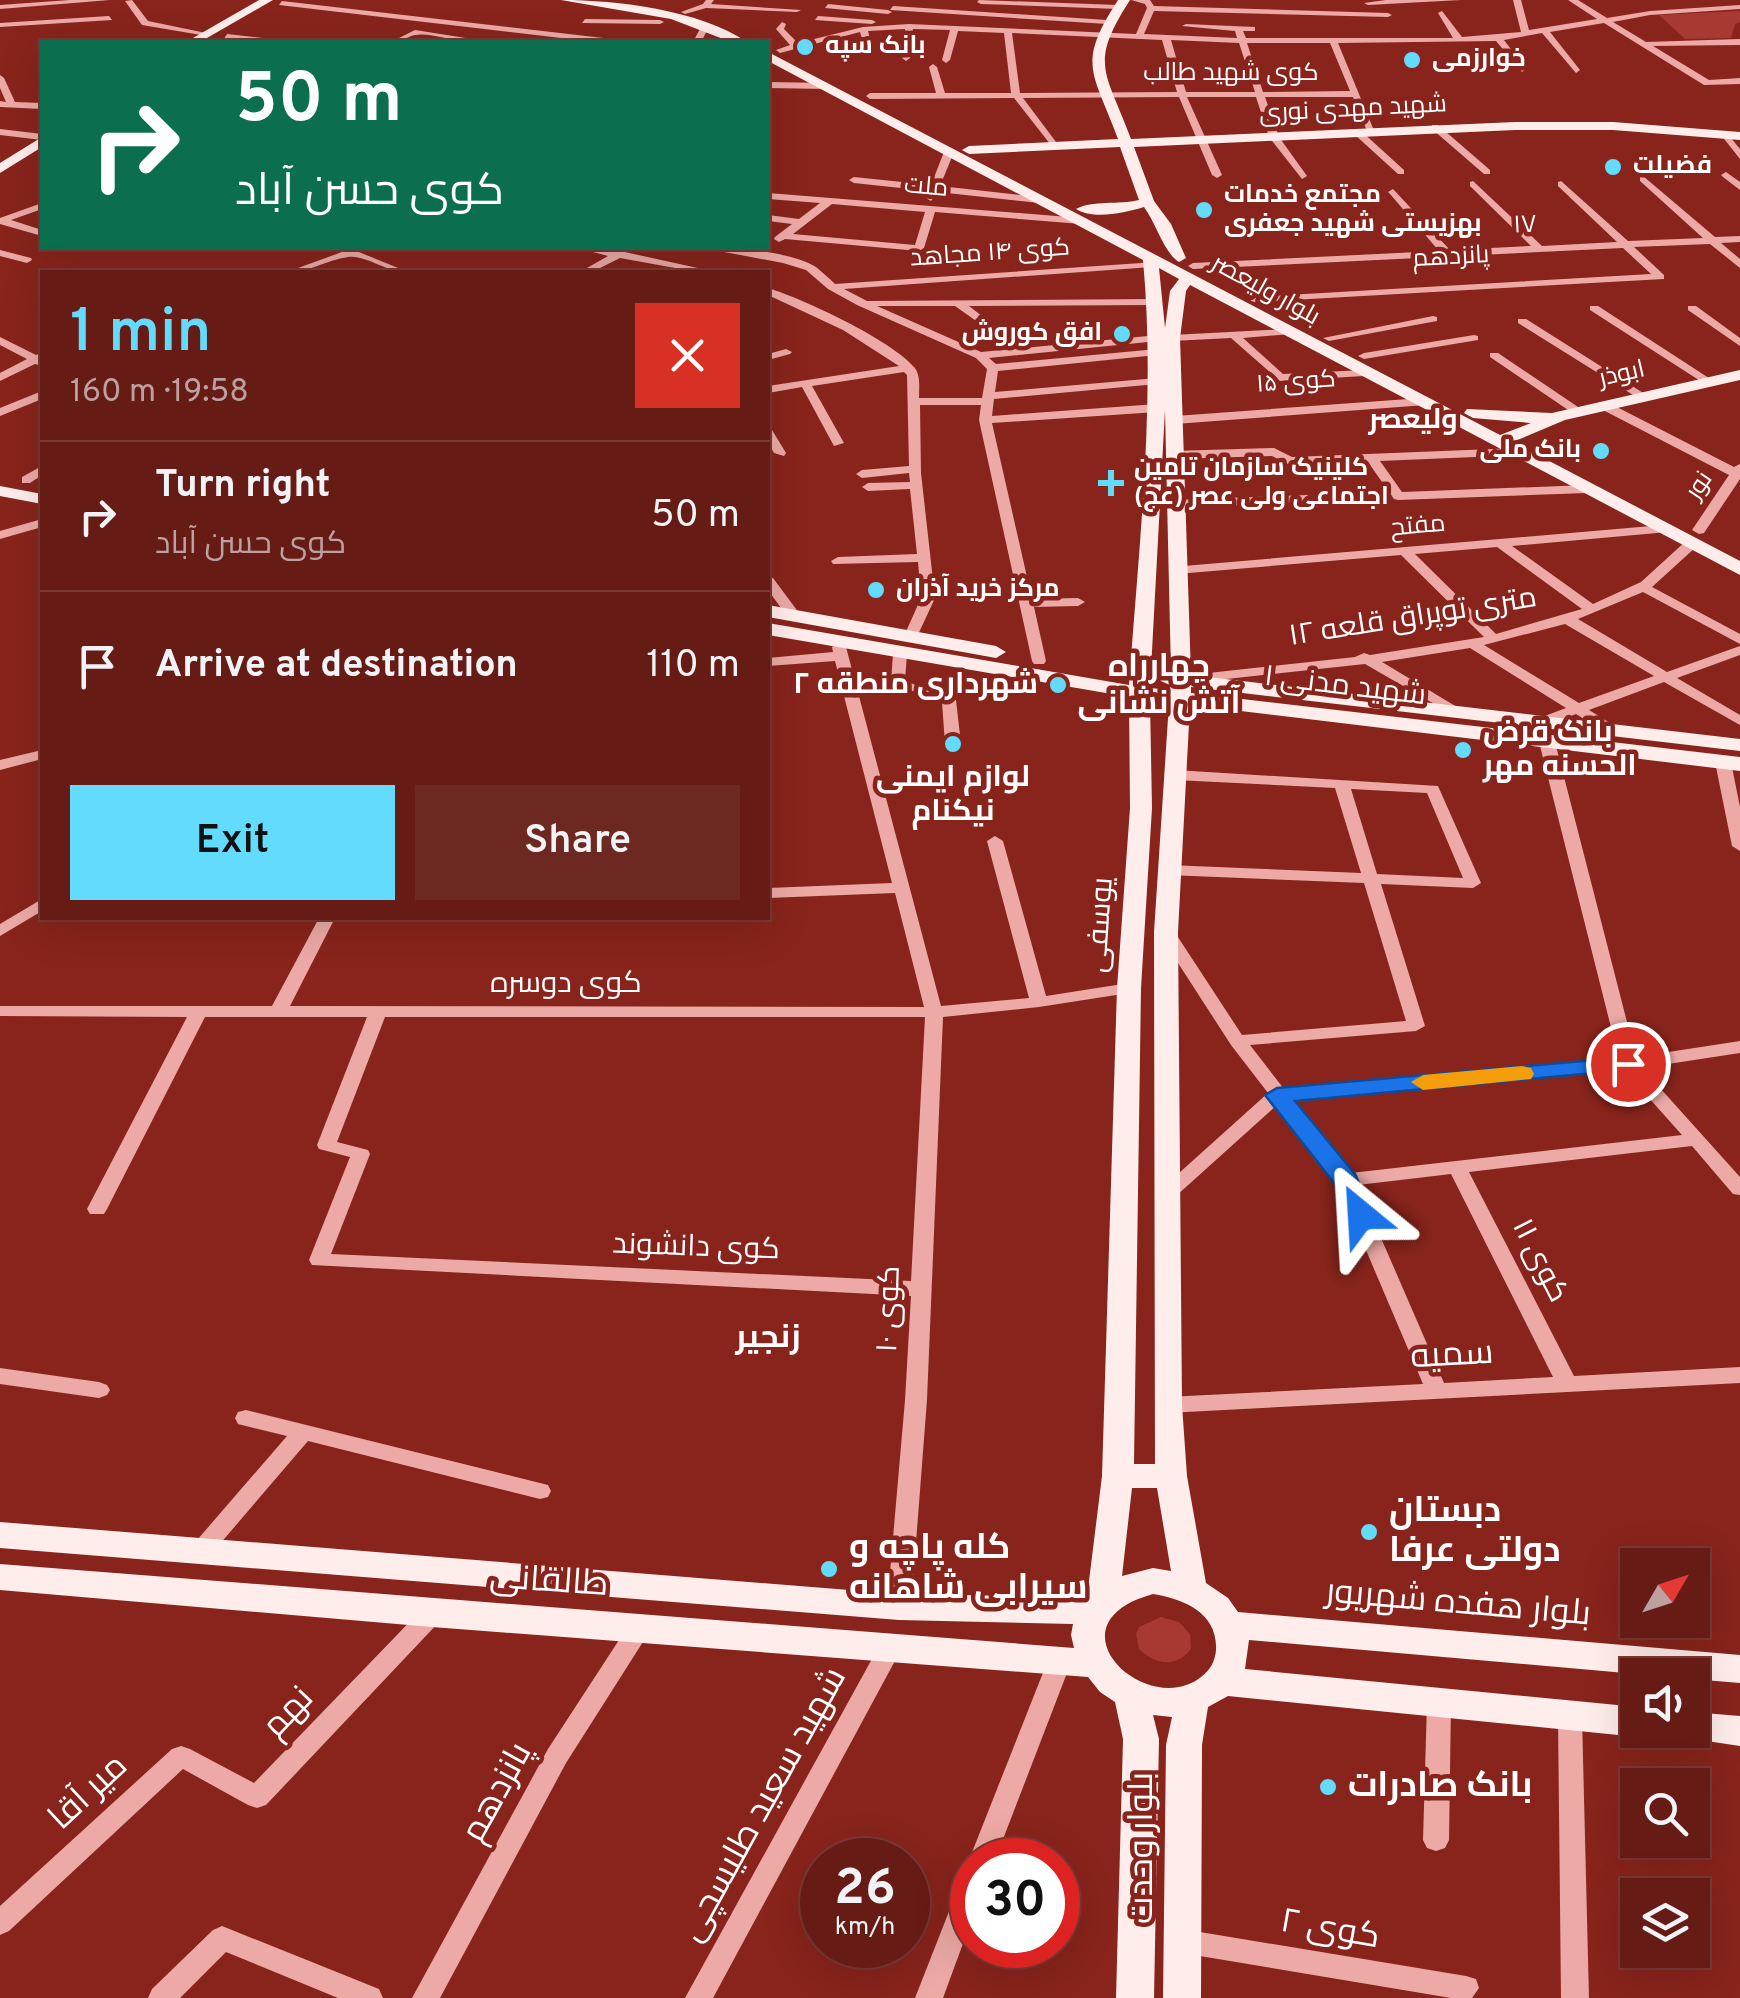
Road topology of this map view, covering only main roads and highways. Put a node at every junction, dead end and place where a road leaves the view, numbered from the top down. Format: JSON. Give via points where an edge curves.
{"nodes":[{"id":1,"x":266,"y":0,"type":"edge"},
{"id":2,"x":559,"y":0,"type":"edge"},
{"id":3,"x":570,"y":0,"type":"edge"},
{"id":4,"x":285,"y":2,"type":"edge"},
{"id":5,"x":604,"y":2,"type":"edge"},
{"id":6,"x":1121,"y":3,"type":"edge"},
{"id":7,"x":217,"y":38,"type":"edge"},
{"id":8,"x":744,"y":39,"type":"edge"},
{"id":9,"x":778,"y":49,"type":"edge"},
{"id":10,"x":1733,"y":135,"type":"edge"},
{"id":11,"x":40,"y":141,"type":"edge"},
{"id":12,"x":1128,"y":143,"type":"junction"},
{"id":13,"x":969,"y":150,"type":"junction"},
{"id":14,"x":40,"y":151,"type":"edge"},
{"id":15,"x":0,"y":173,"type":"edge"},
{"id":16,"x":1147,"y":202,"type":"junction"},
{"id":17,"x":1082,"y":215,"type":"junction"},
{"id":18,"x":1164,"y":224,"type":"junction"},
{"id":19,"x":1191,"y":268,"type":"junction"},
{"id":20,"x":1150,"y":269,"type":"junction"},
{"id":21,"x":1162,"y":343,"type":"junction"},
{"id":22,"x":1364,"y":364,"type":"junction"},
{"id":23,"x":1740,"y":374,"type":"edge"},
{"id":24,"x":1473,"y":413,"type":"junction"},
{"id":25,"x":1166,"y":414,"type":"junction"},
{"id":26,"x":1559,"y":416,"type":"junction"},
{"id":27,"x":1497,"y":441,"type":"joint"},
{"id":28,"x":1519,"y":444,"type":"junction"},
{"id":29,"x":0,"y":476,"type":"edge"},
{"id":30,"x":37,"y":478,"type":"edge"},
{"id":31,"x":0,"y":491,"type":"edge"},
{"id":32,"x":40,"y":499,"type":"edge"},
{"id":33,"x":1164,"y":504,"type":"junction"},
{"id":34,"x":1695,"y":537,"type":"junction"},
{"id":35,"x":1740,"y":551,"type":"edge"},
{"id":36,"x":1740,"y":569,"type":"edge"},
{"id":37,"x":770,"y":611,"type":"edge"},
{"id":38,"x":770,"y":629,"type":"edge"},
{"id":39,"x":843,"y":641,"type":"junction"},
{"id":40,"x":905,"y":644,"type":"junction"},
{"id":41,"x":1140,"y":684,"type":"junction"},
{"id":42,"x":1180,"y":688,"type":"junction"},
{"id":43,"x":1543,"y":733,"type":"junction"},
{"id":44,"x":1609,"y":739,"type":"junction"},
{"id":45,"x":1740,"y":745,"type":"edge"},
{"id":46,"x":1732,"y":763,"type":"edge"},
{"id":47,"x":1141,"y":808,"type":"junction"},
{"id":48,"x":1172,"y":810,"type":"junction"},
{"id":49,"x":1118,"y":1476,"type":"junction"},
{"id":50,"x":1171,"y":1476,"type":"junction"},
{"id":51,"x":0,"y":1535,"type":"edge"},
{"id":52,"x":0,"y":1577,"type":"edge"},
{"id":53,"x":1190,"y":1590,"type":"junction"},
{"id":54,"x":1098,"y":1605,"type":"junction"},
{"id":55,"x":1230,"y":1625,"type":"junction"},
{"id":56,"x":1077,"y":1661,"type":"junction"},
{"id":57,"x":1740,"y":1668,"type":"edge"},
{"id":58,"x":1207,"y":1690,"type":"junction"},
{"id":59,"x":1131,"y":1695,"type":"junction"},
{"id":60,"x":1620,"y":1721,"type":"edge"},
{"id":61,"x":1710,"y":1728,"type":"edge"},
{"id":62,"x":1740,"y":1731,"type":"edge"},
{"id":63,"x":1135,"y":1998,"type":"edge"},
{"id":64,"x":1182,"y":1998,"type":"edge"}],
"edges":[{"from":1,"to":7,"type":"main road"},
{"from":2,"to":3,"type":"main road"},
{"from":3,"to":5,"type":"main road"},
{"from":4,"to":7,"type":"main road"},
{"from":5,"to":8,"type":"main road"},
{"from":5,"to":8,"type":"main road","via":[[685,12]]},
{"from":6,"to":12,"type":"main road","via":[[1100,37],[1096,62]]},
{"from":9,"to":13,"type":"main road","name":"بلوار ولیعصر"},
{"from":9,"to":17,"type":"main road","name":"بلوار ولیعصر","via":[[826,86],[1039,200]]},
{"from":10,"to":12,"type":"main road","name":"شهید مهدی نوری","via":[[1612,126],[1435,128]]},
{"from":11,"to":15,"type":"main road"},
{"from":12,"to":13,"type":"main road","name":"شهید مهدی نوری"},
{"from":12,"to":16,"type":"main road"},
{"from":13,"to":17,"type":"main road","name":"بلوار ولیعصر"},
{"from":14,"to":15,"type":"main road"},
{"from":16,"to":17,"type":"main road"},
{"from":16,"to":18,"type":"main road"},
{"from":16,"to":20,"type":"main road","name":"یوسفی"},
{"from":17,"to":20,"type":"main road","name":"بلوار ولیعصر"},
{"from":17,"to":20,"type":"main road","name":"بلوار ولیعصر"},
{"from":18,"to":19,"type":"main road"},
{"from":18,"to":20,"type":"main road"},
{"from":19,"to":20,"type":"main road","name":"بلوار ولیعصر"},
{"from":19,"to":20,"type":"main road"},
{"from":19,"to":21,"type":"main road","name":"یوسفی"},
{"from":19,"to":22,"type":"main road","name":"بلوار ولیعصر","via":[[1329,338]]},
{"from":19,"to":22,"type":"main road","name":"بلوار ولیعصر","via":[[1288,332]]},
{"from":20,"to":21,"type":"main road","name":"یوسفی"},
{"from":21,"to":25,"type":"main road","name":"یوسفی"},
{"from":21,"to":25,"type":"main road","name":"یوسفی","via":[[1157,381]]},
{"from":22,"to":24,"type":"main road","name":"بلوار ولیعصر"},
{"from":22,"to":27,"type":"main road","name":"بلوار ولیعصر"},
{"from":23,"to":26,"type":"main road","name":"ابوذر"},
{"from":24,"to":26,"type":"main road"},
{"from":24,"to":28,"type":"main road","name":"بلوار ولیعصر"},
{"from":25,"to":33,"type":"main road","name":"یوسفی"},
{"from":25,"to":33,"type":"main road","name":"یوسفی","via":[[1172,456]]},
{"from":26,"to":28,"type":"main road","name":"ابوذر"},
{"from":27,"to":28,"type":"main road","name":"ابوذر"},
{"from":28,"to":34,"type":"main road","name":"بلوار ولیعصر"},
{"from":28,"to":34,"type":"main road","name":"بلوار ولیعصر","via":[[1587,489],[1663,529]]},
{"from":29,"to":30,"type":"main road"},
{"from":31,"to":32,"type":"main road"},
{"from":33,"to":41,"type":"main road","name":"یوسفی"},
{"from":33,"to":42,"type":"main road","name":"یوسفی","via":[[1176,570]]},
{"from":34,"to":35,"type":"main road","name":"بلوار ولیعصر"},
{"from":34,"to":36,"type":"main road","name":"بلوار ولیعصر"},
{"from":37,"to":39,"type":"main road","name":"شهید مدنی ۱"},
{"from":38,"to":39,"type":"main road","name":"شهید مدنی ۱"},
{"from":39,"to":40,"type":"main road","name":"شهید مدنی ۱"},
{"from":40,"to":41,"type":"main road","name":"شهید مدنی ۱"},
{"from":40,"to":41,"type":"main road","name":"شهید مدنی ۱","via":[[1040,661]]},
{"from":41,"to":42,"type":"main road","name":"شهید مدنی ۱"},
{"from":41,"to":47,"type":"main road","name":"یوسفی"},
{"from":42,"to":43,"type":"main road","name":"شهید مدنی ۱"},
{"from":42,"to":43,"type":"main road","name":"شهید مدنی ۱","via":[[1456,713]]},
{"from":42,"to":48,"type":"main road","name":"یوسفی"},
{"from":43,"to":44,"type":"main road","name":"شهید مدنی ۱"},
{"from":44,"to":45,"type":"main road","name":"شهید مدنی ۱"},
{"from":44,"to":46,"type":"main road","name":"شهید مدنی ۱"},
{"from":47,"to":48,"type":"main road"},
{"from":47,"to":49,"type":"main road","name":"یوسفی"},
{"from":48,"to":50,"type":"main road","name":"یوسفی","via":[[1166,932]]},
{"from":49,"to":50,"type":"main road"},
{"from":49,"to":54,"type":"main road","name":"یوسفی"},
{"from":50,"to":53,"type":"main road","name":"یوسفی"},
{"from":51,"to":54,"type":"main road","name":"طالقانی","via":[[899,1607]]},
{"from":52,"to":56,"type":"main road","name":"طالقانی"},
{"from":53,"to":54,"type":"main road","via":[[1134,1584]]},
{"from":53,"to":55,"type":"main road"},
{"from":54,"to":56,"type":"main road"},
{"from":55,"to":57,"type":"main road","name":"بلوار هفده شهریور"},
{"from":55,"to":58,"type":"main road","via":[[1232,1664]]},
{"from":56,"to":59,"type":"main road"},
{"from":58,"to":59,"type":"main road","via":[[1163,1702]]},
{"from":58,"to":60,"type":"main road"},
{"from":58,"to":64,"type":"main road","name":"بلوار وحدت","via":[[1184,1744]]},
{"from":59,"to":63,"type":"main road","name":"بلوار وحدت","via":[[1141,1740]]},
{"from":61,"to":62,"type":"main road"}]}
